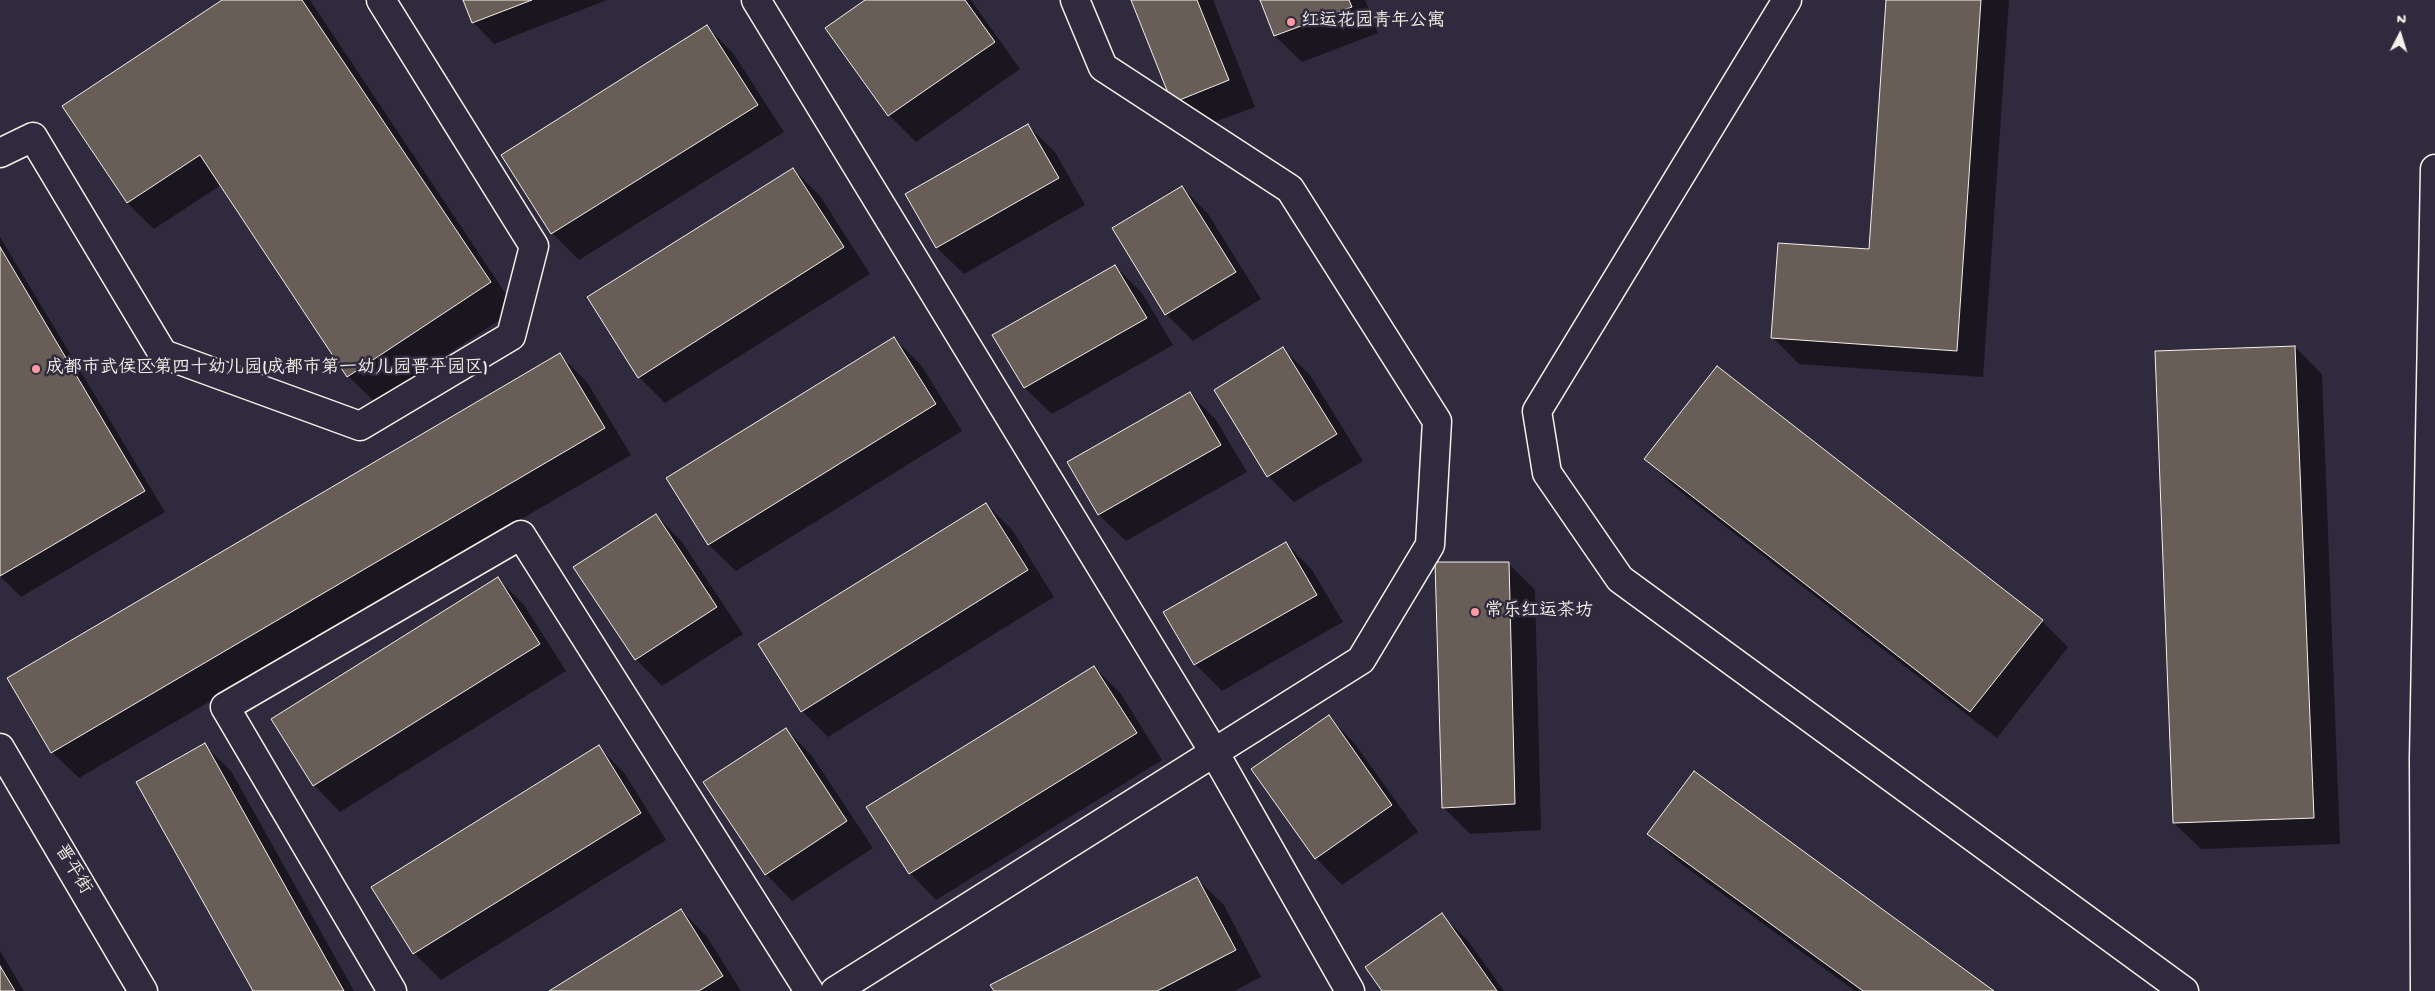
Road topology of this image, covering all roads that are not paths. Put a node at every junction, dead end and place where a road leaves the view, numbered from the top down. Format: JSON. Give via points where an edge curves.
{"nodes":[{"id":1,"x":381,"y":0,"type":"edge"},
{"id":2,"x":756,"y":0,"type":"edge"},
{"id":3,"x":1075,"y":0,"type":"edge"},
{"id":4,"x":1786,"y":0,"type":"edge"},
{"id":5,"x":0,"y":153,"type":"edge"},
{"id":6,"x":2435,"y":169,"type":"edge"},
{"id":7,"x":0,"y":748,"type":"edge"},
{"id":8,"x":1214,"y":752,"type":"junction"},
{"id":9,"x":2429,"y":759,"type":"edge"},
{"id":10,"x":143,"y":991,"type":"edge"},
{"id":11,"x":392,"y":991,"type":"edge"},
{"id":12,"x":809,"y":991,"type":"edge"},
{"id":13,"x":835,"y":991,"type":"edge"},
{"id":14,"x":1350,"y":991,"type":"edge"},
{"id":15,"x":2184,"y":991,"type":"edge"},
{"id":16,"x":2425,"y":991,"type":"edge"}],
"edges":[{"from":1,"to":5,"type":"street","via":[[534,246],[511,336],[360,426],[163,354],[33,137]]},
{"from":2,"to":8,"type":"street"},
{"from":3,"to":8,"type":"street","via":[[1103,66],[1290,189],[1437,421],[1430,545],[1361,660]]},
{"from":4,"to":15,"type":"street","via":[[1537,411],[1547,473],[1620,579]]},
{"from":6,"to":9,"type":"street"},
{"from":7,"to":10,"type":"street","name":"晋平街"},
{"from":8,"to":13,"type":"street"},
{"from":8,"to":14,"type":"street"},
{"from":9,"to":16,"type":"street"},
{"from":11,"to":12,"type":"street","via":[[224,707],[522,535]]}]}
